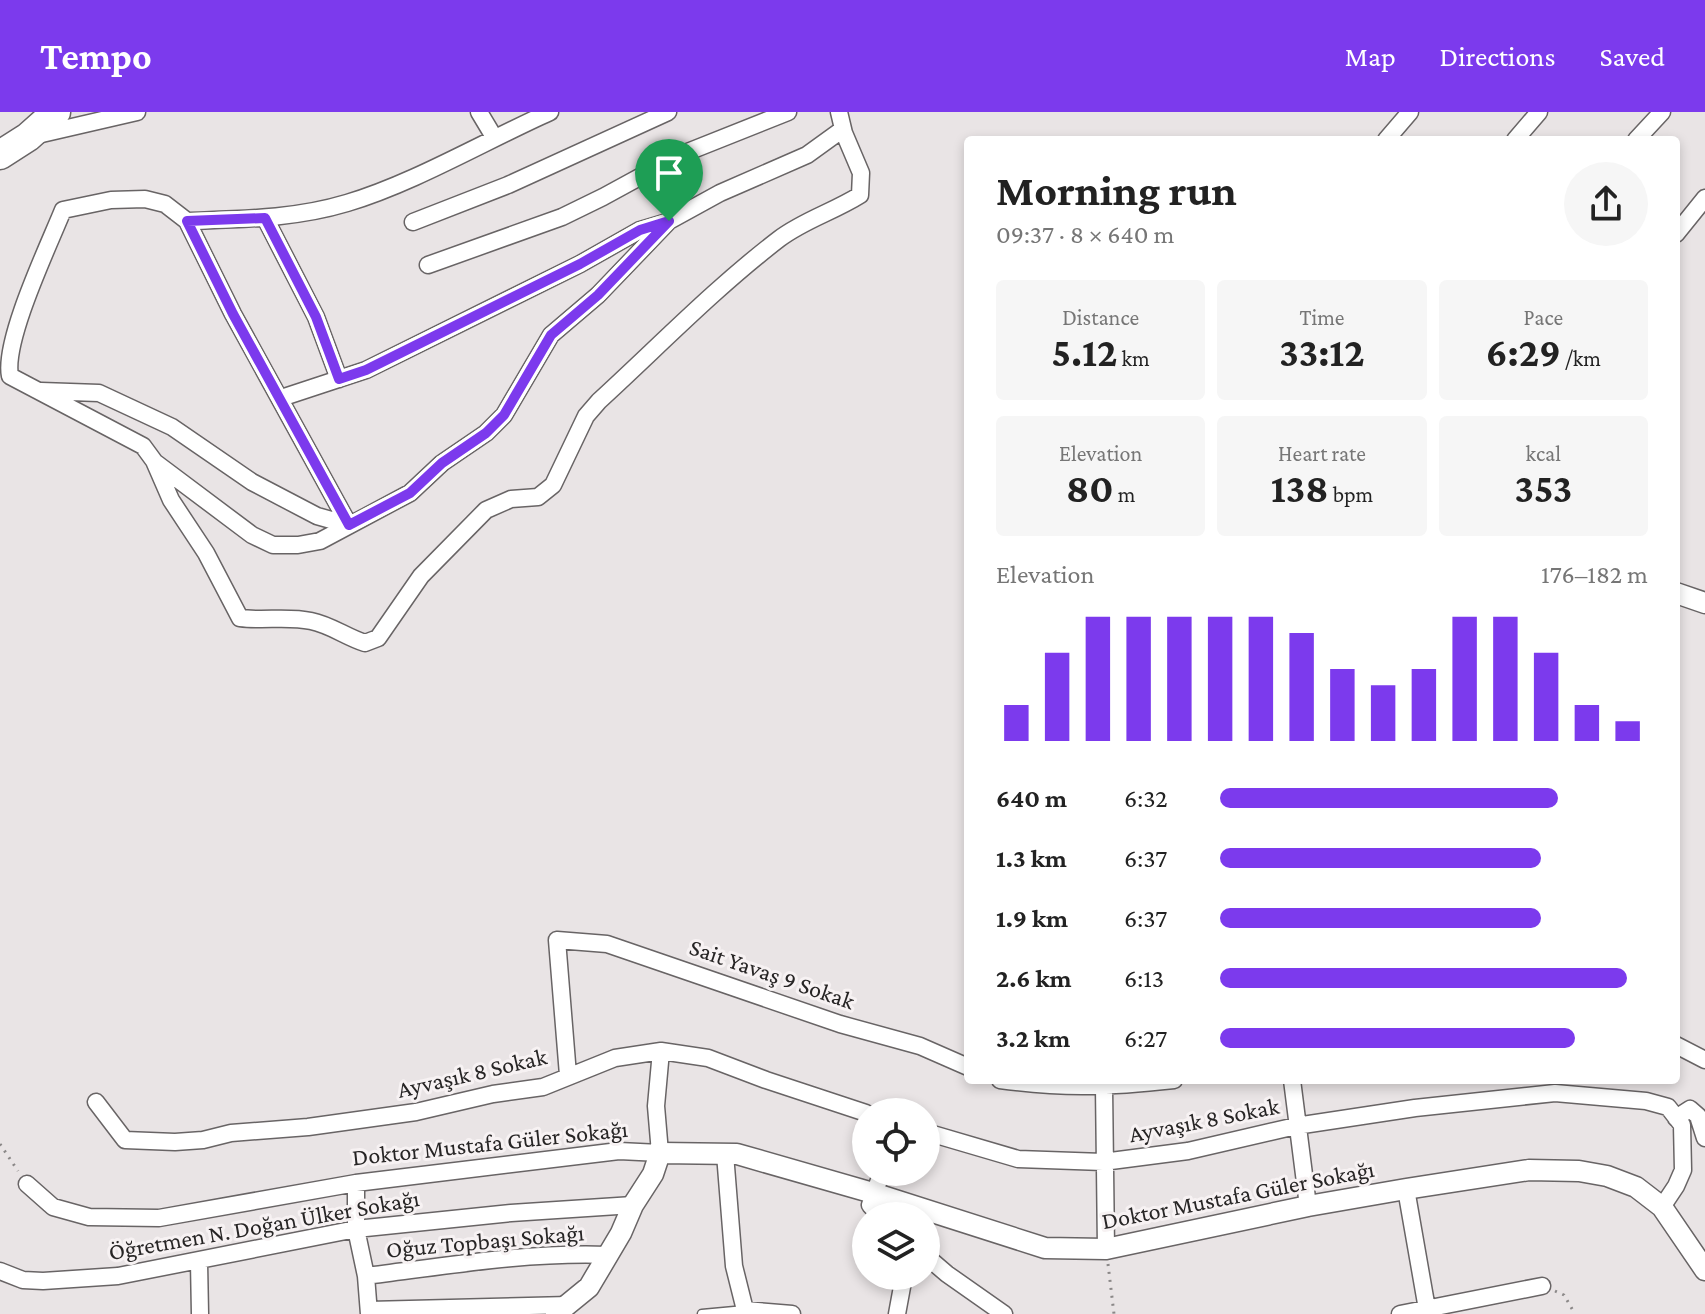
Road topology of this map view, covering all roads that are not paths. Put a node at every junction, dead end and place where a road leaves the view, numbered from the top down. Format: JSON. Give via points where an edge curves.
{"nodes":[{"id":1,"x":56,"y":112,"type":"edge"},
{"id":2,"x":137,"y":112,"type":"edge"},
{"id":3,"x":479,"y":112,"type":"edge"},
{"id":4,"x":550,"y":112,"type":"edge"},
{"id":5,"x":668,"y":112,"type":"edge"},
{"id":6,"x":788,"y":112,"type":"edge"},
{"id":7,"x":839,"y":112,"type":"edge"},
{"id":8,"x":1410,"y":112,"type":"edge"},
{"id":9,"x":1539,"y":112,"type":"edge"},
{"id":10,"x":1662,"y":112,"type":"edge"},
{"id":11,"x":843,"y":129,"type":"junction"},
{"id":12,"x":1389,"y":136,"type":"edge"},
{"id":13,"x":1518,"y":136,"type":"edge"},
{"id":14,"x":1640,"y":136,"type":"edge"},
{"id":15,"x":28,"y":137,"type":"junction"},
{"id":16,"x":494,"y":137,"type":"junction"},
{"id":17,"x":0,"y":155,"type":"edge"},
{"id":18,"x":1705,"y":198,"type":"edge"},
{"id":19,"x":265,"y":218,"type":"junction"},
{"id":20,"x":187,"y":221,"type":"junction"},
{"id":21,"x":669,"y":221,"type":"junction"},
{"id":22,"x":413,"y":222,"type":"dead end"},
{"id":23,"x":1680,"y":229,"type":"edge"},
{"id":24,"x":428,"y":265,"type":"dead end"},
{"id":25,"x":339,"y":379,"type":"junction"},
{"id":26,"x":37,"y":391,"type":"junction"},
{"id":27,"x":281,"y":398,"type":"junction"},
{"id":28,"x":154,"y":461,"type":"junction"},
{"id":29,"x":349,"y":525,"type":"junction"},
{"id":30,"x":1680,"y":594,"type":"edge"},
{"id":31,"x":1705,"y":603,"type":"edge"},
{"id":32,"x":1680,"y":1047,"type":"edge"},
{"id":33,"x":661,"y":1051,"type":"junction"},
{"id":34,"x":1705,"y":1060,"type":"edge"},
{"id":35,"x":964,"y":1065,"type":"edge"},
{"id":36,"x":568,"y":1075,"type":"junction"},
{"id":37,"x":1029,"y":1084,"type":"edge"},
{"id":38,"x":1134,"y":1084,"type":"edge"},
{"id":39,"x":1292,"y":1084,"type":"edge"},
{"id":40,"x":1104,"y":1087,"type":"junction"},
{"id":41,"x":96,"y":1102,"type":"dead end"},
{"id":42,"x":852,"y":1108,"type":"edge"},
{"id":43,"x":1676,"y":1118,"type":"junction"},
{"id":44,"x":1296,"y":1126,"type":"junction"},
{"id":45,"x":940,"y":1136,"type":"edge"},
{"id":46,"x":1705,"y":1138,"type":"edge"},
{"id":47,"x":660,"y":1153,"type":"junction"},
{"id":48,"x":725,"y":1154,"type":"junction"},
{"id":49,"x":1103,"y":1162,"type":"junction"},
{"id":50,"x":356,"y":1183,"type":"junction"},
{"id":51,"x":27,"y":1184,"type":"road end"},
{"id":52,"x":876,"y":1186,"type":"edge"},
{"id":53,"x":1406,"y":1189,"type":"junction"},
{"id":54,"x":873,"y":1193,"type":"junction"},
{"id":55,"x":871,"y":1202,"type":"edge"},
{"id":56,"x":633,"y":1205,"type":"junction"},
{"id":57,"x":1308,"y":1206,"type":"junction"},
{"id":58,"x":1662,"y":1207,"type":"junction"},
{"id":59,"x":356,"y":1229,"type":"junction"},
{"id":60,"x":1106,"y":1249,"type":"junction"},
{"id":61,"x":608,"y":1255,"type":"junction"},
{"id":62,"x":199,"y":1262,"type":"junction"},
{"id":63,"x":940,"y":1268,"type":"edge"},
{"id":64,"x":1705,"y":1270,"type":"edge"},
{"id":65,"x":0,"y":1271,"type":"edge"},
{"id":66,"x":366,"y":1276,"type":"junction"},
{"id":67,"x":1542,"y":1286,"type":"road end"},
{"id":68,"x":901,"y":1290,"type":"edge"},
{"id":69,"x":1427,"y":1309,"type":"junction"},
{"id":70,"x":563,"y":1310,"type":"edge"},
{"id":71,"x":369,"y":1312,"type":"edge"},
{"id":72,"x":745,"y":1312,"type":"edge"},
{"id":73,"x":200,"y":1314,"type":"edge"},
{"id":74,"x":702,"y":1314,"type":"edge"},
{"id":75,"x":792,"y":1314,"type":"edge"},
{"id":76,"x":897,"y":1314,"type":"edge"},
{"id":77,"x":1004,"y":1314,"type":"edge"},
{"id":78,"x":1400,"y":1314,"type":"edge"}],
"edges":[{"from":1,"to":15,"type":"highway"},
{"from":2,"to":15,"type":"street"},
{"from":3,"to":16,"type":"street"},
{"from":4,"to":16,"type":"street"},
{"from":5,"to":22,"type":"street"},
{"from":6,"to":24,"type":"street","via":[[680,155],[562,217]]},
{"from":7,"to":11,"type":"street"},
{"from":8,"to":12,"type":"street"},
{"from":9,"to":13,"type":"street"},
{"from":10,"to":14,"type":"street"},
{"from":11,"to":21,"type":"street","via":[[807,155]]},
{"from":11,"to":28,"type":"street","via":[[861,173],[860,195],[779,239],[599,401],[586,416],[553,485],[538,497],[511,499],[486,510],[421,576],[378,638],[365,643],[309,620],[240,618]]},
{"from":15,"to":17,"type":"highway"},
{"from":16,"to":19,"type":"street","via":[[348,203]]},
{"from":18,"to":23,"type":"street"},
{"from":19,"to":20,"type":"street"},
{"from":19,"to":25,"type":"street","via":[[316,317]]},
{"from":20,"to":26,"type":"street","via":[[165,204],[145,199],[63,210],[12,340],[8,364],[10,376]]},
{"from":20,"to":27,"type":"street"},
{"from":21,"to":25,"type":"street","via":[[640,230]]},
{"from":21,"to":29,"type":"street","via":[[551,335],[504,415],[486,433],[410,493]]},
{"from":25,"to":27,"type":"street"},
{"from":26,"to":28,"type":"street","via":[[143,446]]},
{"from":26,"to":29,"type":"street","via":[[99,393],[172,427],[252,482],[317,516]]},
{"from":27,"to":29,"type":"street"},
{"from":28,"to":29,"type":"street","via":[[273,545],[320,541]]},
{"from":30,"to":31,"type":"street"},
{"from":32,"to":34,"type":"street"},
{"from":33,"to":36,"type":"street","name":"Ayvaşık 8 Sokak","via":[[615,1058]]},
{"from":33,"to":42,"type":"street","name":"Ayvaşık 8 Sokak","via":[[708,1058]]},
{"from":33,"to":47,"type":"street","via":[[656,1106]]},
{"from":35,"to":36,"type":"street","name":"Sait Yavaş 9 Sokak","via":[[920,1046],[607,944],[557,940]]},
{"from":36,"to":41,"type":"street","name":"Ayvaşık 8 Sokak","via":[[543,1087],[416,1112],[175,1142],[125,1140]]},
{"from":37,"to":40,"type":"street"},
{"from":38,"to":40,"type":"street"},
{"from":39,"to":44,"type":"street"},
{"from":40,"to":49,"type":"street"},
{"from":43,"to":44,"type":"street","name":"Ayvaşık 8 Sokak","via":[[1668,1107],[1646,1101],[1555,1093]]},
{"from":43,"to":46,"type":"street","via":[[1690,1109]]},
{"from":43,"to":58,"type":"street","via":[[1685,1146],[1683,1170]]},
{"from":44,"to":49,"type":"street","name":"Ayvaşık 8 Sokak","via":[[1188,1151]]},
{"from":44,"to":57,"type":"street"},
{"from":45,"to":49,"type":"street","name":"Ayvaşık 8 Sokak","via":[[1018,1159]]},
{"from":47,"to":48,"type":"street","name":"Doktor Mustafa Güler Sokağı"},
{"from":47,"to":50,"type":"street","name":"Doktor Mustafa Güler Sokağı","via":[[619,1151]]},
{"from":47,"to":56,"type":"street"},
{"from":48,"to":54,"type":"street","name":"Doktor Mustafa Güler Sokağı"},
{"from":48,"to":72,"type":"street","via":[[734,1266]]},
{"from":49,"to":60,"type":"street"},
{"from":50,"to":51,"type":"street","name":"Doktor Mustafa Güler Sokağı","via":[[159,1218],[89,1217],[53,1207]]},
{"from":50,"to":59,"type":"street"},
{"from":52,"to":54,"type":"street"},
{"from":53,"to":57,"type":"street","name":"Doktor Mustafa Güler Sokağı"},
{"from":53,"to":58,"type":"street","name":"Doktor Mustafa Güler Sokağı","via":[[1529,1170],[1579,1171],[1636,1187]]},
{"from":53,"to":69,"type":"street"},
{"from":54,"to":55,"type":"street"},
{"from":54,"to":60,"type":"street","name":"Doktor Mustafa Güler Sokağı","via":[[1045,1248]]},
{"from":56,"to":59,"type":"street","name":"Öğretmen N. Doğan Ülker Sokağı"},
{"from":56,"to":61,"type":"street"},
{"from":57,"to":60,"type":"street","name":"Doktor Mustafa Güler Sokağı"},
{"from":58,"to":64,"type":"street"},
{"from":59,"to":62,"type":"street","name":"Öğretmen N. Doğan Ülker Sokağı"},
{"from":59,"to":66,"type":"street"},
{"from":61,"to":66,"type":"street","name":"Oğuz Topbaşı Sokağı","via":[[465,1263]]},
{"from":61,"to":70,"type":"street","via":[[589,1287]]},
{"from":62,"to":65,"type":"street","name":"Öğretmen N. Doğan Ülker Sokağı","via":[[118,1276],[43,1281]]},
{"from":62,"to":73,"type":"street"},
{"from":63,"to":77,"type":"street"},
{"from":66,"to":71,"type":"street"},
{"from":67,"to":69,"type":"street"},
{"from":68,"to":76,"type":"street"},
{"from":69,"to":78,"type":"street"},
{"from":70,"to":71,"type":"street"},
{"from":72,"to":74,"type":"lane"},
{"from":72,"to":75,"type":"street"}]}
